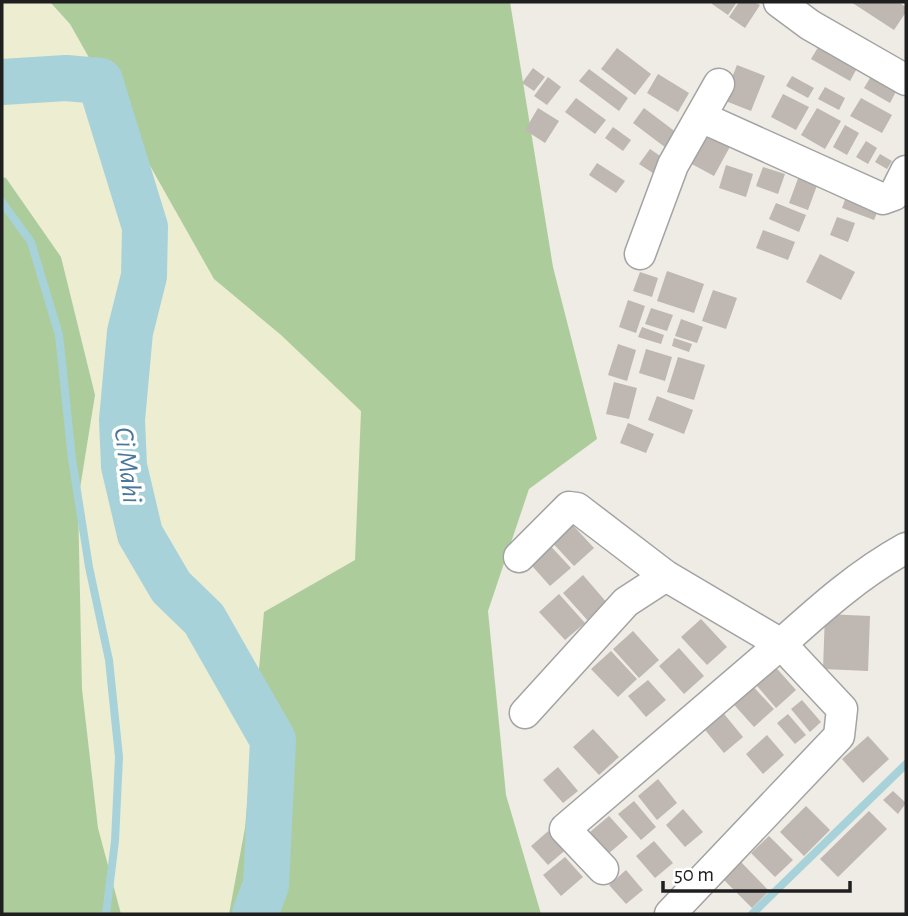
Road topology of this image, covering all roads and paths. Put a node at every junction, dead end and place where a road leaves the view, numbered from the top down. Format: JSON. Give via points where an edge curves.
{"nodes":[{"id":1,"x":779,"y":2,"type":"edge"},
{"id":2,"x":906,"y":80,"type":"edge"},
{"id":3,"x":719,"y":83,"type":"dead end"},
{"id":4,"x":701,"y":117,"type":"junction"},
{"id":5,"x":906,"y":171,"type":"edge"},
{"id":6,"x":640,"y":254,"type":"dead end"},
{"id":7,"x":906,"y":548,"type":"edge"},
{"id":8,"x":519,"y":557,"type":"dead end"},
{"id":9,"x":666,"y":576,"type":"junction"},
{"id":10,"x":781,"y":645,"type":"junction"},
{"id":11,"x":525,"y":713,"type":"dead end"},
{"id":12,"x":603,"y":869,"type":"dead end"},
{"id":13,"x":670,"y":914,"type":"edge"}],
"edges":[{"from":1,"to":2,"type":"street"},
{"from":3,"to":4,"type":"street"},
{"from":4,"to":5,"type":"street","via":[[883,199],[894,195]]},
{"from":4,"to":6,"type":"street","via":[[673,165]]},
{"from":7,"to":10,"type":"street","via":[[839,592]]},
{"from":8,"to":9,"type":"street","via":[[573,506]]},
{"from":9,"to":10,"type":"street"},
{"from":9,"to":11,"type":"street","via":[[626,602]]},
{"from":10,"to":12,"type":"street","via":[[565,829]]},
{"from":10,"to":13,"type":"street","via":[[842,709],[839,736]]}]}
